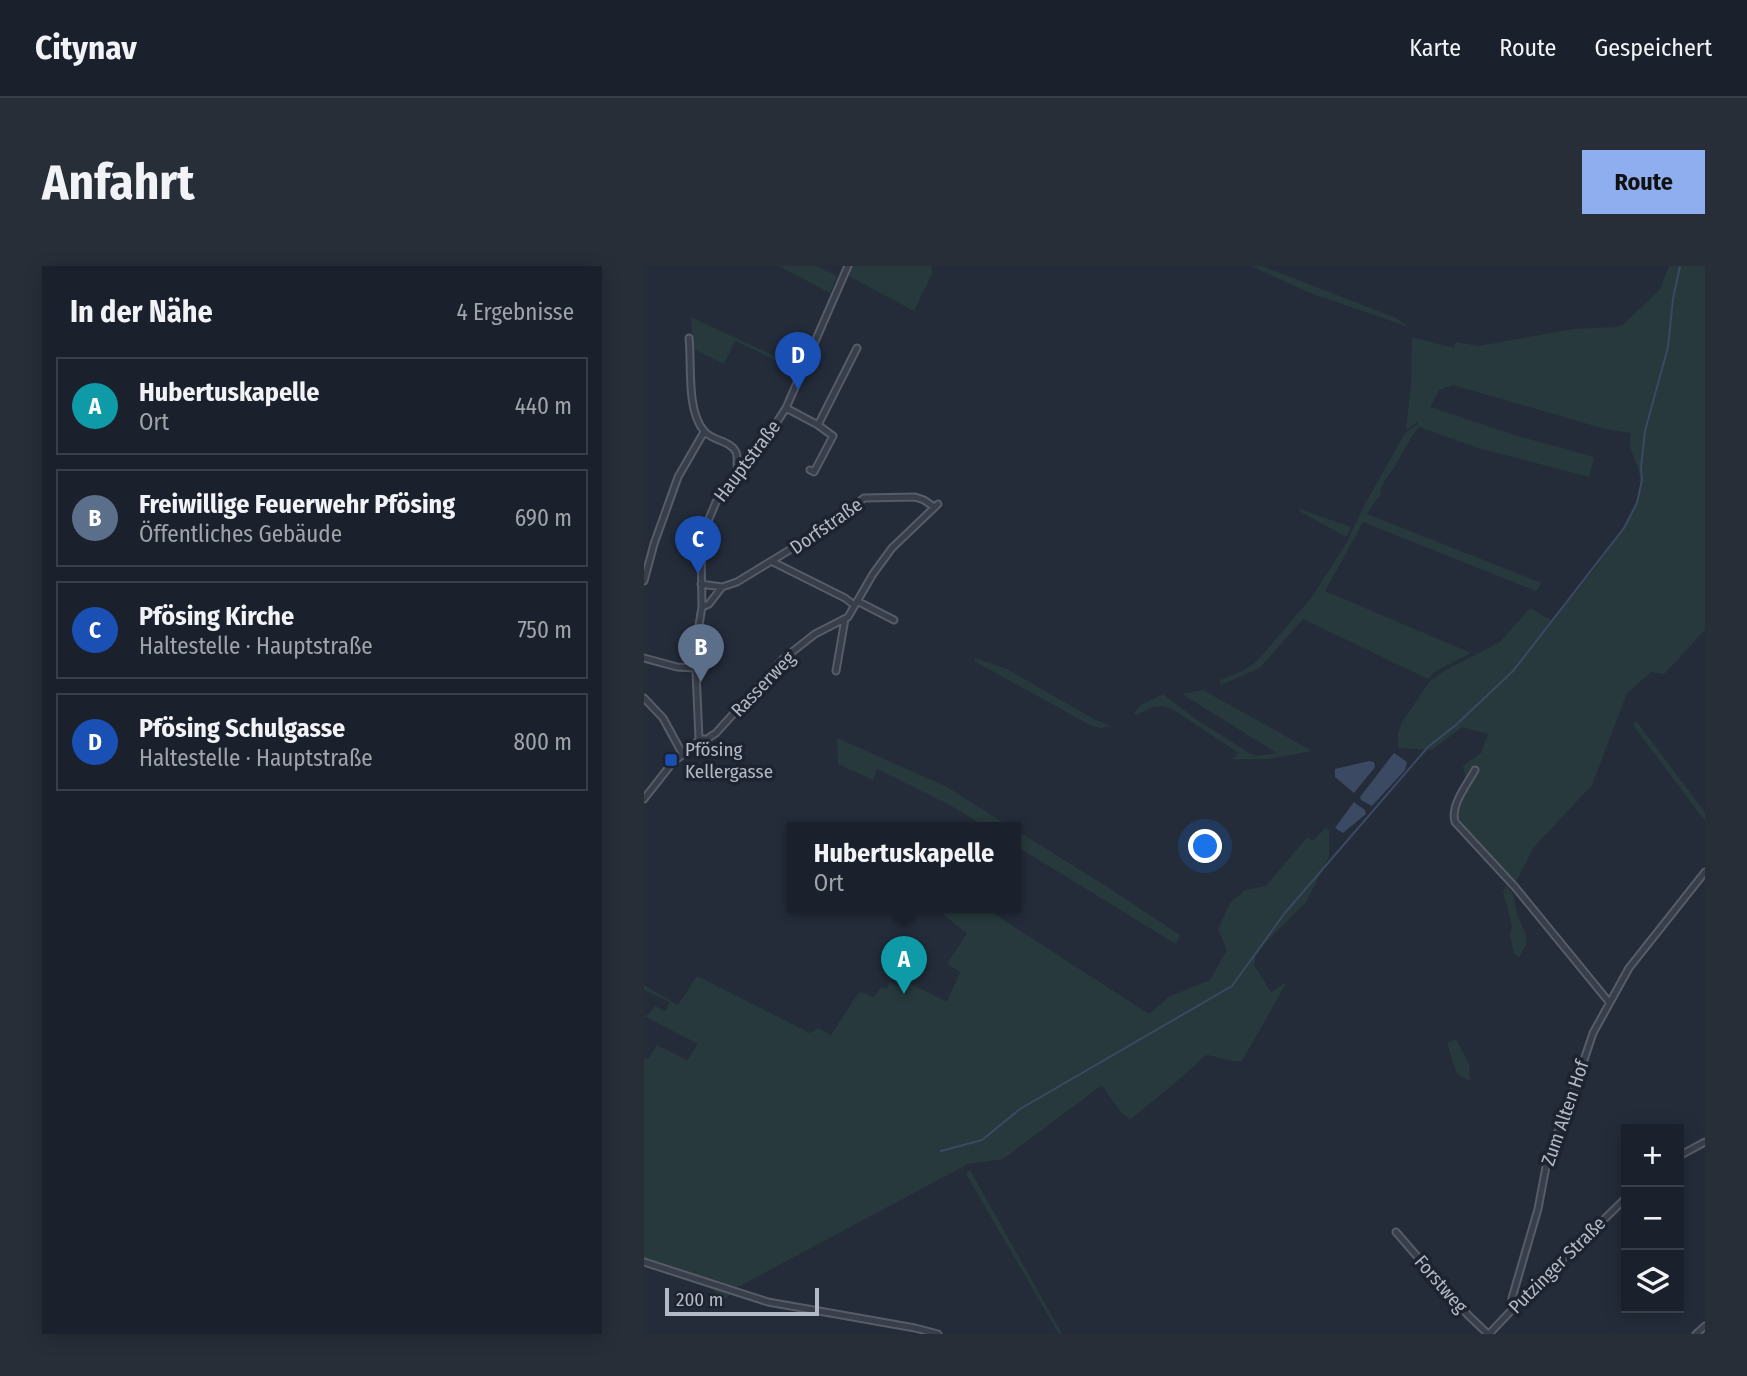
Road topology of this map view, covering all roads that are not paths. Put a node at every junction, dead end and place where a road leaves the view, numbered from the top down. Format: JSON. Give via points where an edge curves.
{"nodes":[{"id":1,"x":848,"y":266,"type":"edge"},
{"id":2,"x":689,"y":338,"type":"dead end"},
{"id":3,"x":857,"y":348,"type":"dead end"},
{"id":4,"x":786,"y":408,"type":"junction"},
{"id":5,"x":818,"y":425,"type":"junction"},
{"id":6,"x":704,"y":432,"type":"junction"},
{"id":7,"x":810,"y":470,"type":"dead end"},
{"id":8,"x":739,"y":473,"type":"junction"},
{"id":9,"x":773,"y":562,"type":"junction"},
{"id":10,"x":644,"y":581,"type":"edge"},
{"id":11,"x":701,"y":584,"type":"junction"},
{"id":12,"x":722,"y":586,"type":"junction"},
{"id":13,"x":855,"y":603,"type":"junction"},
{"id":14,"x":702,"y":607,"type":"junction"},
{"id":15,"x":845,"y":619,"type":"junction"},
{"id":16,"x":894,"y":620,"type":"dead end"},
{"id":17,"x":644,"y":658,"type":"edge"},
{"id":18,"x":695,"y":668,"type":"junction"},
{"id":19,"x":835,"y":671,"type":"dead end"},
{"id":20,"x":644,"y":698,"type":"edge"},
{"id":21,"x":699,"y":740,"type":"junction"},
{"id":22,"x":682,"y":753,"type":"junction"},
{"id":23,"x":1475,"y":770,"type":"dead end"},
{"id":24,"x":644,"y":799,"type":"edge"},
{"id":25,"x":1705,"y":872,"type":"edge"},
{"id":26,"x":1609,"y":1002,"type":"junction"},
{"id":27,"x":1705,"y":1142,"type":"edge"},
{"id":28,"x":1684,"y":1153,"type":"edge"},
{"id":29,"x":1621,"y":1203,"type":"edge"},
{"id":30,"x":1396,"y":1232,"type":"dead end"},
{"id":31,"x":644,"y":1262,"type":"edge"},
{"id":32,"x":1512,"y":1309,"type":"junction"},
{"id":33,"x":1705,"y":1326,"type":"edge"},
{"id":34,"x":938,"y":1334,"type":"edge"},
{"id":35,"x":1488,"y":1334,"type":"edge"},
{"id":36,"x":1696,"y":1334,"type":"edge"}],
"edges":[{"from":1,"to":4,"type":"street","name":"Hauptstraße"},
{"from":2,"to":6,"type":"street","via":[[694,408]]},
{"from":3,"to":5,"type":"street"},
{"from":4,"to":5,"type":"street"},
{"from":4,"to":8,"type":"street","name":"Hauptstraße"},
{"from":5,"to":7,"type":"street","via":[[832,440],[814,472]]},
{"from":6,"to":8,"type":"street","via":[[734,449]]},
{"from":6,"to":10,"type":"street","via":[[678,477]]},
{"from":8,"to":11,"type":"street","name":"Hauptstraße","via":[[714,506],[704,531]]},
{"from":9,"to":12,"type":"street","name":"Dorfstraße"},
{"from":9,"to":13,"type":"street"},
{"from":9,"to":13,"type":"street","name":"Dorfstraße","via":[[867,497],[915,498],[936,506],[892,548]]},
{"from":11,"to":12,"type":"street","name":"Dorfstraße"},
{"from":11,"to":14,"type":"street","name":"Hauptstraße"},
{"from":12,"to":14,"type":"street","name":"Dorfstraße"},
{"from":13,"to":15,"type":"street"},
{"from":13,"to":16,"type":"street"},
{"from":14,"to":18,"type":"street","name":"Hauptstraße"},
{"from":15,"to":19,"type":"street"},
{"from":15,"to":21,"type":"street","name":"Rasserweg","via":[[810,637],[783,659],[716,733]]},
{"from":17,"to":18,"type":"street"},
{"from":18,"to":21,"type":"street","name":"Hauptstraße"},
{"from":20,"to":22,"type":"street","via":[[663,718]]},
{"from":21,"to":22,"type":"street"},
{"from":22,"to":24,"type":"street"},
{"from":23,"to":26,"type":"street","via":[[1453,813],[1455,822]]},
{"from":25,"to":26,"type":"street","name":"Zum Alten Hof","via":[[1629,968]]},
{"from":26,"to":32,"type":"street","name":"Zum Alten Hof","via":[[1548,1156]]},
{"from":27,"to":28,"type":"street"},
{"from":29,"to":32,"type":"street","name":"Putzinger Straße"},
{"from":30,"to":35,"type":"street","name":"Forstweg"},
{"from":31,"to":34,"type":"street","via":[[789,1307]]},
{"from":32,"to":35,"type":"street","name":"Putzinger Straße"},
{"from":33,"to":36,"type":"street"}]}
